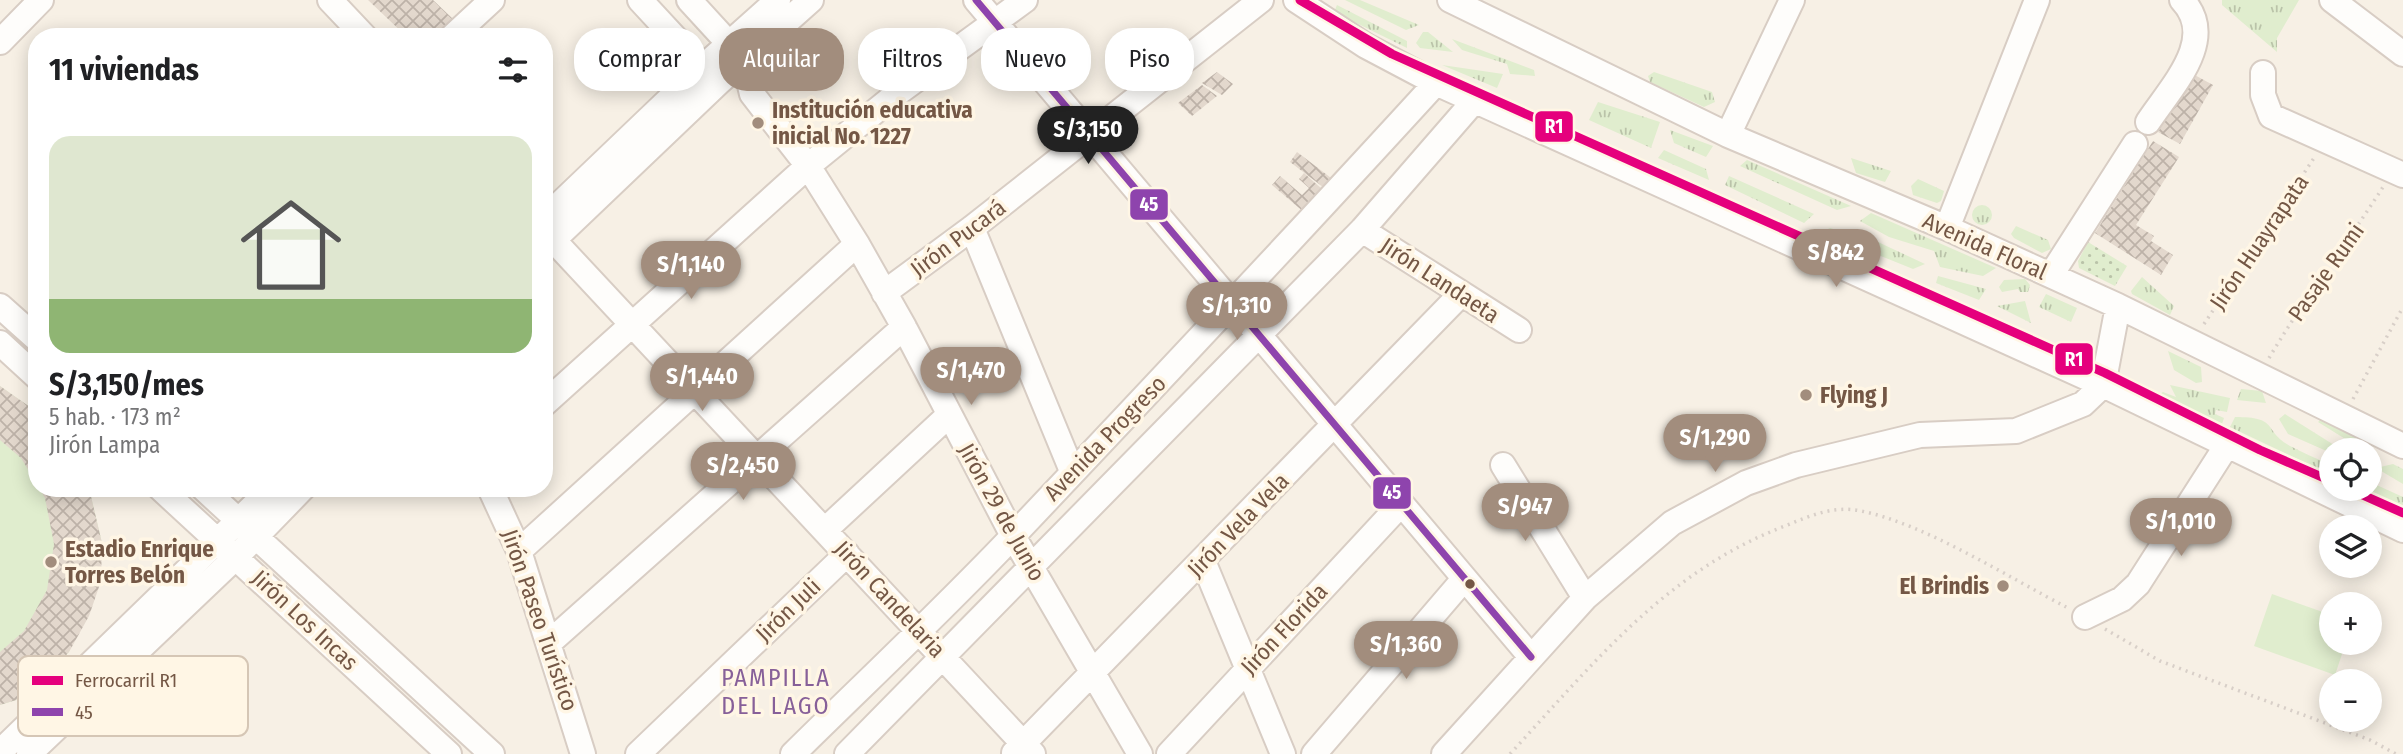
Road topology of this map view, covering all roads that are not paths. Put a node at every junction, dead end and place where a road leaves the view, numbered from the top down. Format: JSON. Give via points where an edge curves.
{"nodes":[{"id":1,"x":41,"y":0,"type":"edge"},
{"id":2,"x":330,"y":0,"type":"edge"},
{"id":3,"x":492,"y":0,"type":"edge"},
{"id":4,"x":640,"y":0,"type":"edge"},
{"id":5,"x":689,"y":0,"type":"edge"},
{"id":6,"x":778,"y":0,"type":"edge"},
{"id":7,"x":811,"y":0,"type":"edge"},
{"id":8,"x":976,"y":0,"type":"edge"},
{"id":9,"x":1025,"y":0,"type":"edge"},
{"id":10,"x":1261,"y":0,"type":"edge"},
{"id":11,"x":1296,"y":0,"type":"edge"},
{"id":12,"x":1450,"y":0,"type":"edge"},
{"id":13,"x":1792,"y":0,"type":"edge"},
{"id":14,"x":2037,"y":0,"type":"edge"},
{"id":15,"x":2182,"y":0,"type":"edge"},
{"id":16,"x":2332,"y":0,"type":"edge"},
{"id":17,"x":994,"y":23,"type":"junction"},
{"id":18,"x":356,"y":28,"type":"edge"},
{"id":19,"x":462,"y":28,"type":"edge"},
{"id":20,"x":756,"y":28,"type":"edge"},
{"id":21,"x":771,"y":28,"type":"edge"},
{"id":22,"x":719,"y":32,"type":"edge"},
{"id":23,"x":0,"y":41,"type":"edge"},
{"id":24,"x":2403,"y":54,"type":"edge"},
{"id":25,"x":719,"y":67,"type":"edge"},
{"id":26,"x":2263,"y":73,"type":"dead end"},
{"id":27,"x":710,"y":75,"type":"junction"},
{"id":28,"x":1436,"y":83,"type":"junction"},
{"id":29,"x":751,"y":91,"type":"edge"},
{"id":30,"x":752,"y":94,"type":"junction"},
{"id":31,"x":1475,"y":100,"type":"junction"},
{"id":32,"x":2148,"y":122,"type":"dead end"},
{"id":33,"x":1728,"y":135,"type":"junction"},
{"id":34,"x":1089,"y":137,"type":"junction"},
{"id":35,"x":2134,"y":144,"type":"dead end"},
{"id":36,"x":808,"y":166,"type":"junction"},
{"id":37,"x":2399,"y":173,"type":"edge"},
{"id":38,"x":972,"y":228,"type":"junction"},
{"id":39,"x":1947,"y":228,"type":"junction"},
{"id":40,"x":553,"y":229,"type":"edge"},
{"id":41,"x":1362,"y":230,"type":"junction"},
{"id":42,"x":553,"y":241,"type":"edge"},
{"id":43,"x":857,"y":244,"type":"junction"},
{"id":44,"x":2050,"y":275,"type":"junction"},
{"id":45,"x":884,"y":293,"type":"junction"},
{"id":46,"x":1461,"y":294,"type":"junction"},
{"id":47,"x":1234,"y":304,"type":"junction"},
{"id":48,"x":0,"y":306,"type":"edge"},
{"id":49,"x":2118,"y":306,"type":"junction"},
{"id":50,"x":632,"y":323,"type":"junction"},
{"id":51,"x":904,"y":327,"type":"junction"},
{"id":52,"x":1519,"y":330,"type":"dead end"},
{"id":53,"x":28,"y":331,"type":"edge"},
{"id":54,"x":1259,"y":333,"type":"junction"},
{"id":55,"x":0,"y":343,"type":"edge"},
{"id":56,"x":28,"y":369,"type":"edge"},
{"id":57,"x":2103,"y":385,"type":"junction"},
{"id":58,"x":693,"y":390,"type":"junction"},
{"id":59,"x":553,"y":396,"type":"edge"},
{"id":60,"x":949,"y":415,"type":"junction"},
{"id":61,"x":1335,"y":425,"type":"junction"},
{"id":62,"x":2227,"y":445,"type":"junction"},
{"id":63,"x":2403,"y":446,"type":"edge"},
{"id":64,"x":758,"y":458,"type":"junction"},
{"id":65,"x":1503,"y":464,"type":"dead end"},
{"id":66,"x":1072,"y":471,"type":"junction"},
{"id":67,"x":170,"y":497,"type":"edge"},
{"id":68,"x":213,"y":497,"type":"edge"},
{"id":69,"x":267,"y":497,"type":"edge"},
{"id":70,"x":291,"y":497,"type":"edge"},
{"id":71,"x":494,"y":497,"type":"edge"},
{"id":72,"x":1401,"y":504,"type":"junction"},
{"id":73,"x":248,"y":528,"type":"junction"},
{"id":74,"x":825,"y":530,"type":"junction"},
{"id":75,"x":2403,"y":530,"type":"edge"},
{"id":76,"x":1013,"y":536,"type":"junction"},
{"id":77,"x":227,"y":549,"type":"junction"},
{"id":78,"x":519,"y":551,"type":"junction"},
{"id":79,"x":847,"y":554,"type":"junction"},
{"id":80,"x":1203,"y":561,"type":"junction"},
{"id":81,"x":1032,"y":568,"type":"junction"},
{"id":82,"x":1464,"y":579,"type":"junction"},
{"id":83,"x":1585,"y":598,"type":"junction"},
{"id":84,"x":2085,"y":617,"type":"road end"},
{"id":85,"x":917,"y":630,"type":"junction"},
{"id":86,"x":550,"y":642,"type":"junction"},
{"id":87,"x":943,"y":655,"type":"junction"},
{"id":88,"x":122,"y":656,"type":"edge"},
{"id":89,"x":1531,"y":657,"type":"junction"},
{"id":90,"x":1246,"y":670,"type":"junction"},
{"id":91,"x":1092,"y":676,"type":"junction"},
{"id":92,"x":32,"y":747,"type":"edge"},
{"id":93,"x":1023,"y":751,"type":"edge"},
{"id":94,"x":0,"y":752,"type":"edge"},
{"id":95,"x":449,"y":754,"type":"edge"},
{"id":96,"x":492,"y":754,"type":"edge"},
{"id":97,"x":583,"y":754,"type":"edge"},
{"id":98,"x":638,"y":754,"type":"edge"},
{"id":99,"x":793,"y":754,"type":"edge"},
{"id":100,"x":847,"y":754,"type":"edge"},
{"id":101,"x":1140,"y":754,"type":"edge"},
{"id":102,"x":1169,"y":754,"type":"edge"},
{"id":103,"x":1283,"y":754,"type":"edge"},
{"id":104,"x":1314,"y":754,"type":"edge"},
{"id":105,"x":1444,"y":754,"type":"edge"}],
"edges":[{"from":1,"to":23,"type":"street"},
{"from":2,"to":18,"type":"street"},
{"from":3,"to":19,"type":"street"},
{"from":4,"to":27,"type":"street"},
{"from":5,"to":22,"type":"street","name":"Jirón 29 de Junio"},
{"from":6,"to":20,"type":"street"},
{"from":7,"to":21,"type":"street"},
{"from":8,"to":17,"type":"street"},
{"from":9,"to":17,"type":"street"},
{"from":10,"to":34,"type":"street","name":"Jirón Pucará"},
{"from":11,"to":28,"type":"street","via":[[1366,46]]},
{"from":12,"to":33,"type":"street","name":"Avenida Floral"},
{"from":13,"to":33,"type":"street"},
{"from":14,"to":39,"type":"street"},
{"from":15,"to":32,"type":"street","via":[[2197,23],[2197,44]]},
{"from":16,"to":24,"type":"street"},
{"from":17,"to":34,"type":"street"},
{"from":17,"to":36,"type":"street"},
{"from":25,"to":27,"type":"street"},
{"from":26,"to":37,"type":"street","via":[[2263,95],[2271,116]]},
{"from":27,"to":30,"type":"street"},
{"from":27,"to":40,"type":"street"},
{"from":28,"to":31,"type":"street"},
{"from":28,"to":47,"type":"street","name":"Avenida Progreso"},
{"from":29,"to":30,"type":"street","name":"Jirón 29 de Junio"},
{"from":30,"to":36,"type":"street","name":"Jirón 29 de Junio"},
{"from":31,"to":41,"type":"street","name":"Avenida Progreso"},
{"from":31,"to":57,"type":"street"},
{"from":33,"to":39,"type":"street","name":"Avenida Floral"},
{"from":34,"to":38,"type":"street","name":"Jirón Pucará"},
{"from":34,"to":47,"type":"street"},
{"from":35,"to":44,"type":"street"},
{"from":36,"to":43,"type":"street","name":"Jirón 29 de Junio"},
{"from":36,"to":50,"type":"street"},
{"from":38,"to":45,"type":"street","name":"Jirón Pucará"},
{"from":38,"to":66,"type":"street"},
{"from":39,"to":44,"type":"street","name":"Avenida Floral"},
{"from":41,"to":46,"type":"street","name":"Jirón Landaeta"},
{"from":41,"to":54,"type":"street","name":"Avenida Progreso"},
{"from":42,"to":50,"type":"street","name":"Jirón Candelaria"},
{"from":43,"to":45,"type":"street","name":"Jirón 29 de Junio"},
{"from":43,"to":58,"type":"street"},
{"from":44,"to":49,"type":"street","name":"Avenida Floral"},
{"from":45,"to":51,"type":"street","name":"Jirón 29 de Junio"},
{"from":46,"to":52,"type":"street","name":"Jirón Landaeta"},
{"from":46,"to":61,"type":"street","name":"Jirón Vela Vela"},
{"from":47,"to":54,"type":"street"},
{"from":47,"to":66,"type":"street","name":"Avenida Progreso"},
{"from":48,"to":53,"type":"street"},
{"from":49,"to":57,"type":"street"},
{"from":49,"to":63,"type":"street","name":"Avenida Floral"},
{"from":50,"to":58,"type":"street","name":"Jirón Candelaria"},
{"from":50,"to":59,"type":"street"},
{"from":51,"to":60,"type":"street","name":"Jirón 29 de Junio"},
{"from":51,"to":64,"type":"street"},
{"from":54,"to":61,"type":"street"},
{"from":54,"to":81,"type":"street","name":"Avenida Progreso"},
{"from":55,"to":56,"type":"street"},
{"from":57,"to":62,"type":"street"},
{"from":57,"to":83,"type":"street","via":[[2083,404],[2016,431],[1920,435],[1796,465],[1746,483],[1672,523]]},
{"from":58,"to":64,"type":"street","name":"Jirón Candelaria"},
{"from":58,"to":78,"type":"street"},
{"from":60,"to":74,"type":"street"},
{"from":60,"to":76,"type":"street","name":"Jirón 29 de Junio"},
{"from":61,"to":72,"type":"street"},
{"from":61,"to":80,"type":"street","name":"Jirón Vela Vela"},
{"from":62,"to":75,"type":"street"},
{"from":62,"to":84,"type":"street","via":[[2138,584]]},
{"from":64,"to":74,"type":"street","name":"Jirón Candelaria"},
{"from":64,"to":86,"type":"street"},
{"from":65,"to":83,"type":"street"},
{"from":66,"to":76,"type":"street","name":"Avenida Progreso"},
{"from":67,"to":77,"type":"street","name":"Jirón Los Incas"},
{"from":68,"to":73,"type":"street","name":"Jirón Los Incas"},
{"from":69,"to":73,"type":"street"},
{"from":70,"to":73,"type":"street"},
{"from":71,"to":78,"type":"street","name":"Jirón Paseo Turístico"},
{"from":72,"to":82,"type":"street"},
{"from":72,"to":90,"type":"street","name":"Jirón Florida"},
{"from":73,"to":77,"type":"street"},
{"from":73,"to":96,"type":"street","name":"Jirón Los Incas"},
{"from":74,"to":79,"type":"street","name":"Jirón Candelaria"},
{"from":76,"to":81,"type":"street","name":"Jirón 29 de Junio"},
{"from":76,"to":85,"type":"street","name":"Avenida Progreso"},
{"from":77,"to":88,"type":"street"},
{"from":77,"to":95,"type":"street","name":"Jirón Los Incas"},
{"from":78,"to":86,"type":"street","name":"Jirón Paseo Turístico"},
{"from":79,"to":85,"type":"street","name":"Jirón Candelaria"},
{"from":79,"to":98,"type":"street","name":"Jirón Juli"},
{"from":80,"to":90,"type":"street"},
{"from":80,"to":91,"type":"street","name":"Jirón Vela Vela"},
{"from":81,"to":87,"type":"street","name":"Avenida Progreso"},
{"from":81,"to":91,"type":"street","name":"Jirón 29 de Junio"},
{"from":82,"to":89,"type":"street"},
{"from":82,"to":104,"type":"street"},
{"from":83,"to":89,"type":"street"},
{"from":85,"to":87,"type":"street","name":"Jirón Candelaria"},
{"from":85,"to":99,"type":"street","name":"Avenida Progreso"},
{"from":86,"to":97,"type":"street","name":"Jirón Paseo Turístico"},
{"from":87,"to":93,"type":"street","name":"Jirón Candelaria"},
{"from":87,"to":100,"type":"street","name":"Avenida Progreso"},
{"from":89,"to":105,"type":"street"},
{"from":90,"to":102,"type":"street","name":"Jirón Florida"},
{"from":90,"to":103,"type":"street"},
{"from":91,"to":93,"type":"street","name":"Jirón Vela Vela"},
{"from":91,"to":101,"type":"street","name":"Jirón 29 de Junio"},
{"from":92,"to":94,"type":"street"}]}
